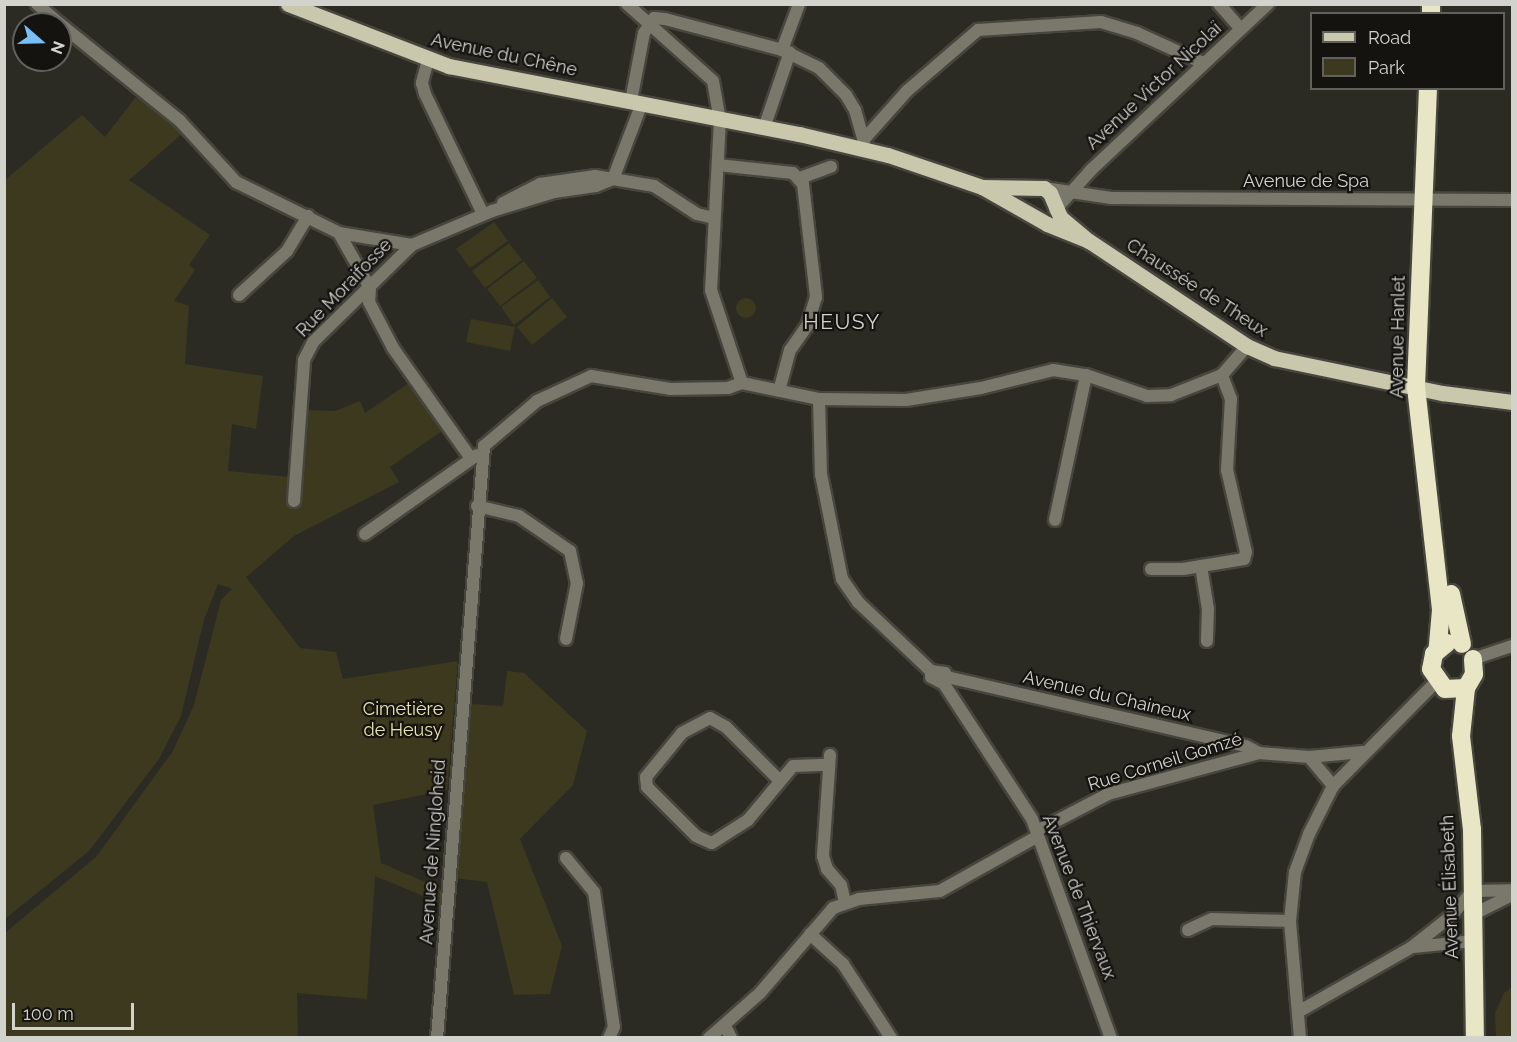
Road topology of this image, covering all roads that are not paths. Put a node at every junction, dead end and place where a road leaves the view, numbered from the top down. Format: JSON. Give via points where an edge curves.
{"nodes":[{"id":1,"x":288,"y":4,"type":"edge"},
{"id":2,"x":627,"y":4,"type":"edge"},
{"id":3,"x":799,"y":4,"type":"edge"},
{"id":4,"x":1219,"y":4,"type":"edge"},
{"id":5,"x":1268,"y":4,"type":"edge"},
{"id":6,"x":648,"y":24,"type":"junction"},
{"id":7,"x":1241,"y":29,"type":"junction"},
{"id":8,"x":72,"y":34,"type":"edge"},
{"id":9,"x":786,"y":51,"type":"junction"},
{"id":10,"x":428,"y":60,"type":"junction"},
{"id":11,"x":1203,"y":63,"type":"junction"},
{"id":12,"x":1428,"y":90,"type":"edge"},
{"id":13,"x":1439,"y":90,"type":"edge"},
{"id":14,"x":637,"y":102,"type":"junction"},
{"id":15,"x":720,"y":119,"type":"junction"},
{"id":16,"x":764,"y":128,"type":"junction"},
{"id":17,"x":864,"y":142,"type":"junction"},
{"id":18,"x":718,"y":165,"type":"junction"},
{"id":19,"x":831,"y":167,"type":"dead end"},
{"id":20,"x":1091,"y":170,"type":"junction"},
{"id":21,"x":800,"y":178,"type":"junction"},
{"id":22,"x":613,"y":179,"type":"junction"},
{"id":23,"x":982,"y":187,"type":"junction"},
{"id":24,"x":1044,"y":189,"type":"junction"},
{"id":25,"x":1072,"y":192,"type":"junction"},
{"id":26,"x":1105,"y":198,"type":"junction"},
{"id":27,"x":1430,"y":199,"type":"junction"},
{"id":28,"x":1512,"y":200,"type":"edge"},
{"id":29,"x":488,"y":212,"type":"junction"},
{"id":30,"x":1028,"y":212,"type":"junction"},
{"id":31,"x":1061,"y":212,"type":"junction"},
{"id":32,"x":308,"y":216,"type":"junction"},
{"id":33,"x":714,"y":218,"type":"junction"},
{"id":34,"x":339,"y":233,"type":"junction"},
{"id":35,"x":1089,"y":241,"type":"junction"},
{"id":36,"x":412,"y":244,"type":"junction"},
{"id":37,"x":370,"y":288,"type":"junction"},
{"id":38,"x":239,"y":295,"type":"dead end"},
{"id":39,"x":1246,"y":346,"type":"junction"},
{"id":40,"x":1086,"y":375,"type":"junction"},
{"id":41,"x":1222,"y":375,"type":"junction"},
{"id":42,"x":742,"y":383,"type":"junction"},
{"id":43,"x":1422,"y":388,"type":"junction"},
{"id":44,"x":779,"y":391,"type":"junction"},
{"id":45,"x":819,"y":399,"type":"junction"},
{"id":46,"x":1512,"y":402,"type":"edge"},
{"id":47,"x":476,"y":455,"type":"junction"},
{"id":48,"x":294,"y":501,"type":"dead end"},
{"id":49,"x":477,"y":506,"type":"junction"},
{"id":50,"x":1055,"y":520,"type":"dead end"},
{"id":51,"x":365,"y":534,"type":"dead end"},
{"id":52,"x":1201,"y":566,"type":"junction"},
{"id":53,"x":1151,"y":569,"type":"dead end"},
{"id":54,"x":566,"y":639,"type":"dead end"},
{"id":55,"x":1207,"y":641,"type":"dead end"},
{"id":56,"x":1512,"y":646,"type":"edge"},
{"id":57,"x":1438,"y":648,"type":"junction"},
{"id":58,"x":1467,"y":652,"type":"junction"},
{"id":59,"x":945,"y":680,"type":"junction"},
{"id":60,"x":1440,"y":686,"type":"junction"},
{"id":61,"x":1466,"y":688,"type":"junction"},
{"id":62,"x":1461,"y":736,"type":"junction"},
{"id":63,"x":1363,"y":752,"type":"junction"},
{"id":64,"x":1259,"y":753,"type":"junction"},
{"id":65,"x":1309,"y":757,"type":"junction"},
{"id":66,"x":779,"y":780,"type":"junction"},
{"id":67,"x":1333,"y":786,"type":"junction"},
{"id":68,"x":1038,"y":834,"type":"junction"},
{"id":69,"x":566,"y":858,"type":"dead end"},
{"id":70,"x":1512,"y":890,"type":"edge"},
{"id":71,"x":1473,"y":891,"type":"junction"},
{"id":72,"x":1512,"y":896,"type":"edge"},
{"id":73,"x":845,"y":903,"type":"junction"},
{"id":74,"x":1474,"y":914,"type":"junction"},
{"id":75,"x":1290,"y":921,"type":"junction"},
{"id":76,"x":1188,"y":930,"type":"dead end"},
{"id":77,"x":810,"y":934,"type":"junction"},
{"id":78,"x":1474,"y":941,"type":"junction"},
{"id":79,"x":1412,"y":947,"type":"junction"},
{"id":80,"x":1298,"y":1012,"type":"junction"},
{"id":81,"x":724,"y":1026,"type":"junction"},
{"id":82,"x":437,"y":1038,"type":"edge"},
{"id":83,"x":609,"y":1038,"type":"edge"},
{"id":84,"x":709,"y":1038,"type":"edge"},
{"id":85,"x":731,"y":1038,"type":"edge"},
{"id":86,"x":891,"y":1038,"type":"edge"},
{"id":87,"x":1112,"y":1038,"type":"edge"},
{"id":88,"x":1300,"y":1038,"type":"edge"},
{"id":89,"x":1475,"y":1038,"type":"edge"}],
"edges":[{"from":1,"to":10,"type":"main road","name":"Avenue du Chêne"},
{"from":2,"to":6,"type":"street"},
{"from":3,"to":9,"type":"street"},
{"from":4,"to":7,"type":"street"},
{"from":5,"to":7,"type":"street","name":"Avenue Victor Nicolaï"},
{"from":6,"to":9,"type":"street","via":[[654,18],[665,19]]},
{"from":6,"to":14,"type":"street"},
{"from":6,"to":15,"type":"street","via":[[713,81]]},
{"from":7,"to":11,"type":"street","name":"Avenue Victor Nicolaï"},
{"from":8,"to":32,"type":"street","via":[[180,121],[236,182]]},
{"from":9,"to":16,"type":"street"},
{"from":9,"to":17,"type":"street","via":[[819,68],[846,94]]},
{"from":10,"to":14,"type":"main road","name":"Avenue du Chêne"},
{"from":10,"to":29,"type":"street","via":[[425,94]]},
{"from":11,"to":17,"type":"street","via":[[1101,22],[978,30],[907,92]]},
{"from":11,"to":20,"type":"street","name":"Avenue Victor Nicolaï"},
{"from":12,"to":27,"type":"highway","name":"Avenue Hanlet"},
{"from":13,"to":27,"type":"highway","name":"Avenue Hanlet"},
{"from":14,"to":15,"type":"main road","name":"Avenue du Chêne"},
{"from":14,"to":22,"type":"street"},
{"from":15,"to":16,"type":"main road","name":"Chaussée de Theux"},
{"from":15,"to":18,"type":"street"},
{"from":16,"to":17,"type":"main road","name":"Chaussée de Theux"},
{"from":17,"to":23,"type":"main road","name":"Chaussée de Theux"},
{"from":18,"to":21,"type":"street","via":[[793,173]]},
{"from":18,"to":33,"type":"street"},
{"from":19,"to":21,"type":"street"},
{"from":20,"to":24,"type":"street"},
{"from":20,"to":25,"type":"street"},
{"from":20,"to":26,"type":"street","via":[[1093,189]]},
{"from":21,"to":44,"type":"street","via":[[806,193],[816,297],[810,320],[790,350]]},
{"from":22,"to":29,"type":"street","via":[[595,176],[540,184]]},
{"from":22,"to":33,"type":"street","via":[[654,186],[697,214]]},
{"from":23,"to":24,"type":"main road","name":"Chaussée de Theux"},
{"from":23,"to":30,"type":"main road","name":"Chaussée de Theux"},
{"from":24,"to":25,"type":"street","name":"Avenue de Spa"},
{"from":24,"to":30,"type":"main road","via":[[1028,196]]},
{"from":24,"to":31,"type":"main road","name":"Chaussée de Theux"},
{"from":25,"to":26,"type":"street","name":"Avenue de Spa"},
{"from":25,"to":31,"type":"street"},
{"from":26,"to":27,"type":"street","name":"Avenue de Spa"},
{"from":26,"to":31,"type":"street","name":"Avenue de Spa"},
{"from":27,"to":28,"type":"street","name":"Avenue de Spa"},
{"from":27,"to":43,"type":"highway","name":"Avenue Hanlet"},
{"from":29,"to":36,"type":"street"},
{"from":30,"to":31,"type":"main road"},
{"from":30,"to":35,"type":"main road","name":"Chaussée de Theux"},
{"from":31,"to":35,"type":"main road","name":"Chaussée de Theux"},
{"from":32,"to":34,"type":"street"},
{"from":32,"to":38,"type":"street","via":[[287,251]]},
{"from":33,"to":42,"type":"street","via":[[711,290]]},
{"from":34,"to":36,"type":"street"},
{"from":34,"to":37,"type":"street"},
{"from":35,"to":39,"type":"main road","name":"Chaussée de Theux"},
{"from":36,"to":37,"type":"street","name":"Rue Moraifosse"},
{"from":37,"to":47,"type":"street","via":[[369,302],[393,348]]},
{"from":37,"to":48,"type":"street","name":"Rue Moraifosse","via":[[313,342],[304,360]]},
{"from":39,"to":41,"type":"street"},
{"from":39,"to":43,"type":"main road","name":"Chaussée de Theux","via":[[1299,364]]},
{"from":40,"to":41,"type":"street","via":[[1147,396],[1171,395]]},
{"from":40,"to":45,"type":"street","via":[[1053,370],[921,399]]},
{"from":40,"to":50,"type":"street"},
{"from":41,"to":52,"type":"street","via":[[1232,399],[1227,471],[1246,552],[1244,559]]},
{"from":42,"to":44,"type":"street"},
{"from":42,"to":47,"type":"street","via":[[728,388],[680,390],[591,376],[537,400],[496,432]]},
{"from":43,"to":46,"type":"main road","name":"Chaussée de Theux"},
{"from":43,"to":57,"type":"highway","name":"Avenue Hanlet","via":[[1441,633]]},
{"from":43,"to":58,"type":"highway","via":[[1453,612]]},
{"from":44,"to":45,"type":"street"},
{"from":45,"to":59,"type":"street","name":"Avenue de Thiervaux","via":[[821,474],[842,579],[858,602],[932,671],[934,681]]},
{"from":47,"to":49,"type":"street","name":"Avenue de Ningloheid"},
{"from":47,"to":51,"type":"street"},
{"from":49,"to":54,"type":"street","via":[[519,516],[570,551],[577,583]]},
{"from":49,"to":82,"type":"street","name":"Avenue de Ningloheid"},
{"from":52,"to":53,"type":"street"},
{"from":52,"to":55,"type":"street","via":[[1208,609]]},
{"from":56,"to":58,"type":"street"},
{"from":57,"to":58,"type":"highway","via":[[1451,642]]},
{"from":57,"to":60,"type":"highway","via":[[1431,669]]},
{"from":58,"to":61,"type":"highway","via":[[1474,674]]},
{"from":59,"to":64,"type":"street","name":"Avenue du Chaineux","via":[[1246,746]]},
{"from":59,"to":68,"type":"street","name":"Avenue de Thiervaux"},
{"from":60,"to":61,"type":"highway"},
{"from":60,"to":62,"type":"highway","name":"Avenue Élisabeth"},
{"from":60,"to":63,"type":"street"},
{"from":61,"to":62,"type":"highway","name":"Avenue Élisabeth"},
{"from":62,"to":71,"type":"highway","name":"Avenue Élisabeth","via":[[1472,830]]},
{"from":63,"to":65,"type":"street","name":"Rue Corneil Gomzé"},
{"from":63,"to":67,"type":"street"},
{"from":64,"to":65,"type":"street","name":"Rue Corneil Gomzé"},
{"from":64,"to":68,"type":"street","name":"Rue Corneil Gomzé","via":[[1108,794]]},
{"from":65,"to":67,"type":"street"},
{"from":66,"to":66,"type":"street","via":[[748,820],[712,843],[696,836],[647,786],[646,777],[682,733],[710,718],[726,727]]},
{"from":66,"to":73,"type":"street","via":[[801,763],[829,760],[823,856],[827,869],[841,885]]},
{"from":67,"to":75,"type":"street","via":[[1295,872]]},
{"from":68,"to":73,"type":"street","name":"Rue Corneil Gomzé","via":[[939,891]]},
{"from":68,"to":87,"type":"street","name":"Avenue de Thiervaux"},
{"from":69,"to":83,"type":"street","via":[[594,892],[613,1020]]},
{"from":70,"to":71,"type":"street"},
{"from":71,"to":74,"type":"highway","name":"Avenue Élisabeth"},
{"from":71,"to":79,"type":"street"},
{"from":72,"to":74,"type":"street"},
{"from":73,"to":77,"type":"street","via":[[826,914]]},
{"from":74,"to":78,"type":"highway","name":"Avenue Élisabeth"},
{"from":75,"to":76,"type":"street","via":[[1212,919]]},
{"from":75,"to":80,"type":"street"},
{"from":77,"to":81,"type":"street","via":[[775,977]]},
{"from":77,"to":86,"type":"street","via":[[843,964]]},
{"from":78,"to":79,"type":"street"},
{"from":78,"to":89,"type":"highway","name":"Avenue Élisabeth"},
{"from":79,"to":80,"type":"street"},
{"from":80,"to":88,"type":"street"},
{"from":81,"to":84,"type":"street"},
{"from":81,"to":85,"type":"street"}]}
